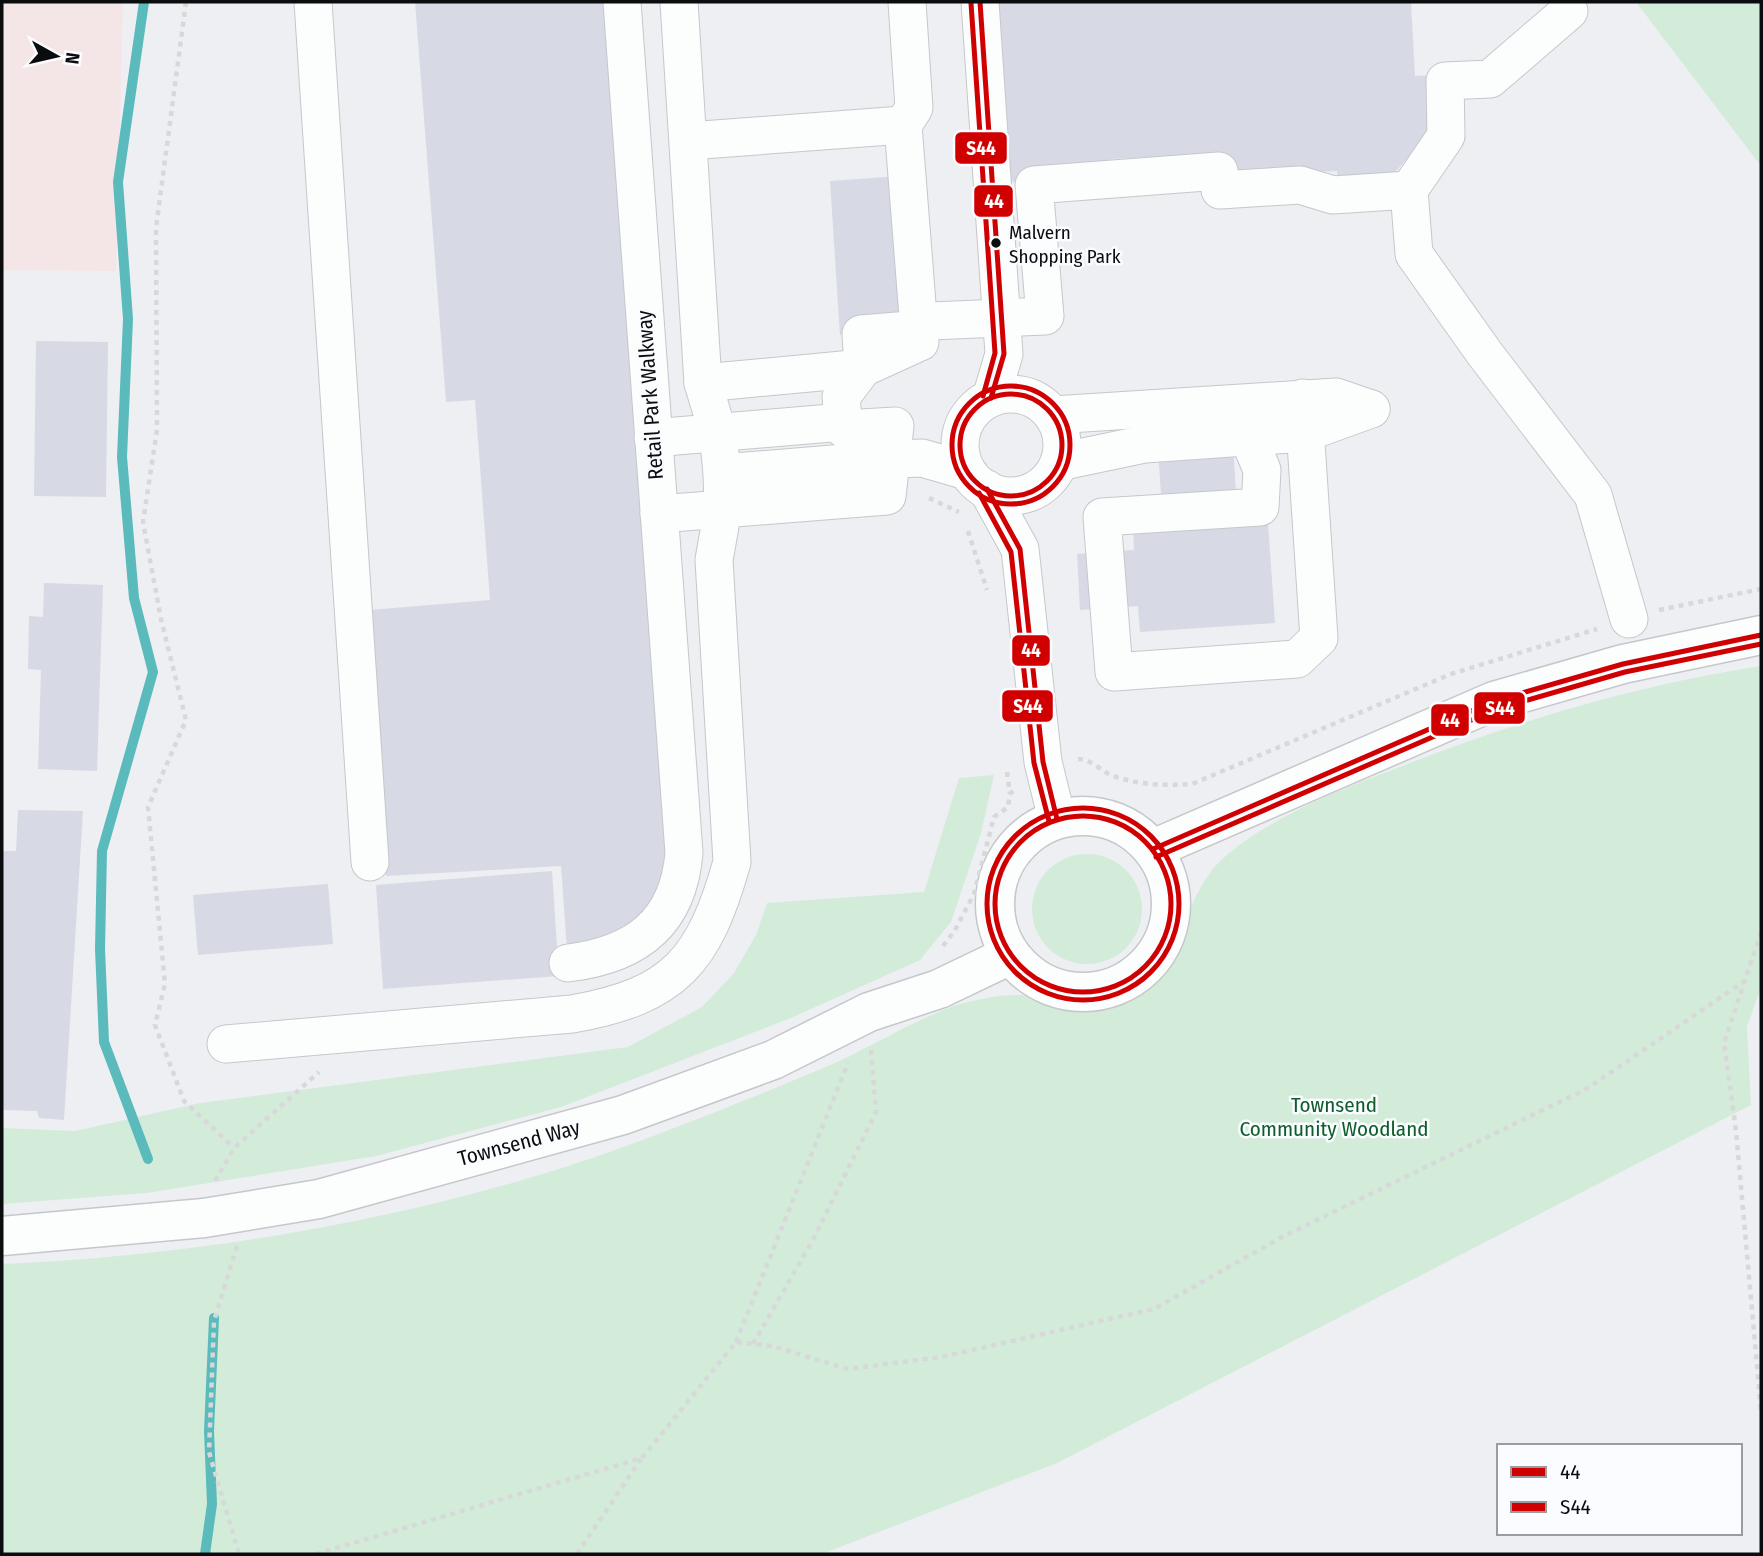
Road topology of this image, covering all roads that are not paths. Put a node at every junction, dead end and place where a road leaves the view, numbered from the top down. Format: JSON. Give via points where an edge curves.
{"nodes":[{"id":1,"x":313,"y":2,"type":"edge"},
{"id":2,"x":622,"y":2,"type":"edge"},
{"id":3,"x":679,"y":2,"type":"edge"},
{"id":4,"x":907,"y":2,"type":"edge"},
{"id":5,"x":980,"y":2,"type":"edge"},
{"id":6,"x":1569,"y":11,"type":"dead end"},
{"id":7,"x":904,"y":125,"type":"junction"},
{"id":8,"x":689,"y":141,"type":"junction"},
{"id":9,"x":1409,"y":190,"type":"junction"},
{"id":10,"x":1001,"y":318,"type":"junction"},
{"id":11,"x":919,"y":326,"type":"junction"},
{"id":12,"x":1004,"y":354,"type":"junction"},
{"id":13,"x":863,"y":368,"type":"junction"},
{"id":14,"x":703,"y":383,"type":"junction"},
{"id":15,"x":991,"y":398,"type":"junction"},
{"id":16,"x":1041,"y":406,"type":"junction"},
{"id":17,"x":1304,"y":415,"type":"junction"},
{"id":18,"x":843,"y":422,"type":"junction"},
{"id":19,"x":962,"y":430,"type":"junction"},
{"id":20,"x":718,"y":433,"type":"junction"},
{"id":21,"x":1248,"y":436,"type":"junction"},
{"id":22,"x":653,"y":438,"type":"junction"},
{"id":23,"x":902,"y":466,"type":"junction"},
{"id":24,"x":1053,"y":471,"type":"junction"},
{"id":25,"x":722,"y":473,"type":"junction"},
{"id":26,"x":972,"y":491,"type":"junction"},
{"id":27,"x":723,"y":509,"type":"junction"},
{"id":28,"x":659,"y":514,"type":"junction"},
{"id":29,"x":1020,"y":549,"type":"junction"},
{"id":30,"x":1629,"y":619,"type":"road end"},
{"id":31,"x":1761,"y":635,"type":"edge"},
{"id":32,"x":1057,"y":819,"type":"junction"},
{"id":33,"x":1153,"y":849,"type":"junction"},
{"id":34,"x":370,"y":862,"type":"dead end"},
{"id":35,"x":1010,"y":955,"type":"junction"},
{"id":36,"x":568,"y":963,"type":"dead end"},
{"id":37,"x":226,"y":1044,"type":"dead end"},
{"id":38,"x":2,"y":1236,"type":"edge"}],
"edges":[{"from":1,"to":34,"type":"street"},
{"from":2,"to":22,"type":"street","name":"Retail Park Walkway"},
{"from":3,"to":8,"type":"street"},
{"from":4,"to":7,"type":"street","via":[[914,108]]},
{"from":5,"to":10,"type":"street"},
{"from":6,"to":9,"type":"street","via":[[1490,79],[1446,81],[1446,136]]},
{"from":7,"to":8,"type":"street"},
{"from":7,"to":11,"type":"street"},
{"from":8,"to":14,"type":"street"},
{"from":9,"to":10,"type":"street","via":[[1333,195],[1300,185],[1220,190],[1219,171],[1034,185],[1045,316]]},
{"from":9,"to":30,"type":"street","via":[[1414,254],[1593,495]]},
{"from":10,"to":11,"type":"street","via":[[931,321]]},
{"from":10,"to":12,"type":"street"},
{"from":11,"to":13,"type":"street","via":[[861,334]]},
{"from":12,"to":15,"type":"street"},
{"from":12,"to":16,"type":"street"},
{"from":13,"to":14,"type":"street"},
{"from":13,"to":18,"type":"street","via":[[841,397]]},
{"from":14,"to":20,"type":"street"},
{"from":15,"to":16,"type":"street","via":[[1007,394]]},
{"from":15,"to":19,"type":"street","via":[[973,411]]},
{"from":16,"to":17,"type":"street"},
{"from":16,"to":24,"type":"street","via":[[1062,438]]},
{"from":17,"to":21,"type":"street"},
{"from":17,"to":21,"type":"street","via":[[1319,638],[1297,659],[1114,672],[1102,517],[1260,507],[1262,470]]},
{"from":18,"to":20,"type":"street"},
{"from":18,"to":23,"type":"street","via":[[844,429],[895,426]]},
{"from":19,"to":23,"type":"street"},
{"from":19,"to":26,"type":"street","via":[[960,447]]},
{"from":20,"to":22,"type":"street"},
{"from":20,"to":25,"type":"street"},
{"from":21,"to":24,"type":"street","via":[[1145,444]]},
{"from":22,"to":28,"type":"street","name":"Retail Park Walkway"},
{"from":23,"to":25,"type":"street"},
{"from":23,"to":26,"type":"street"},
{"from":23,"to":27,"type":"street","via":[[887,496]]},
{"from":24,"to":26,"type":"street","via":[[1032,492],[1016,496]]},
{"from":24,"to":29,"type":"street"},
{"from":25,"to":27,"type":"street"},
{"from":26,"to":29,"type":"street"},
{"from":27,"to":28,"type":"street"},
{"from":27,"to":37,"type":"street","via":[[714,561],[732,862],[720,904],[697,950],[675,974],[618,1006],[572,1014]]},
{"from":28,"to":36,"type":"street","name":"Retail Park Walkway","via":[[683,863],[676,894],[655,928],[628,948],[597,960]]},
{"from":29,"to":32,"type":"street","via":[[1043,762]]},
{"from":31,"to":33,"type":"main road","via":[[1623,664],[1494,701]]},
{"from":32,"to":33,"type":"main road","via":[[1077,815],[1114,820]]},
{"from":32,"to":35,"type":"main road","via":[[1018,842],[997,880],[994,909]]},
{"from":33,"to":35,"type":"main road","via":[[1171,893],[1170,923],[1142,970],[1122,984],[1090,993],[1059,990],[1036,980]]},
{"from":35,"to":38,"type":"main road","name":"Townsend Way","via":[[939,989],[869,1012],[773,1060],[624,1115],[318,1199],[204,1218]]}]}
